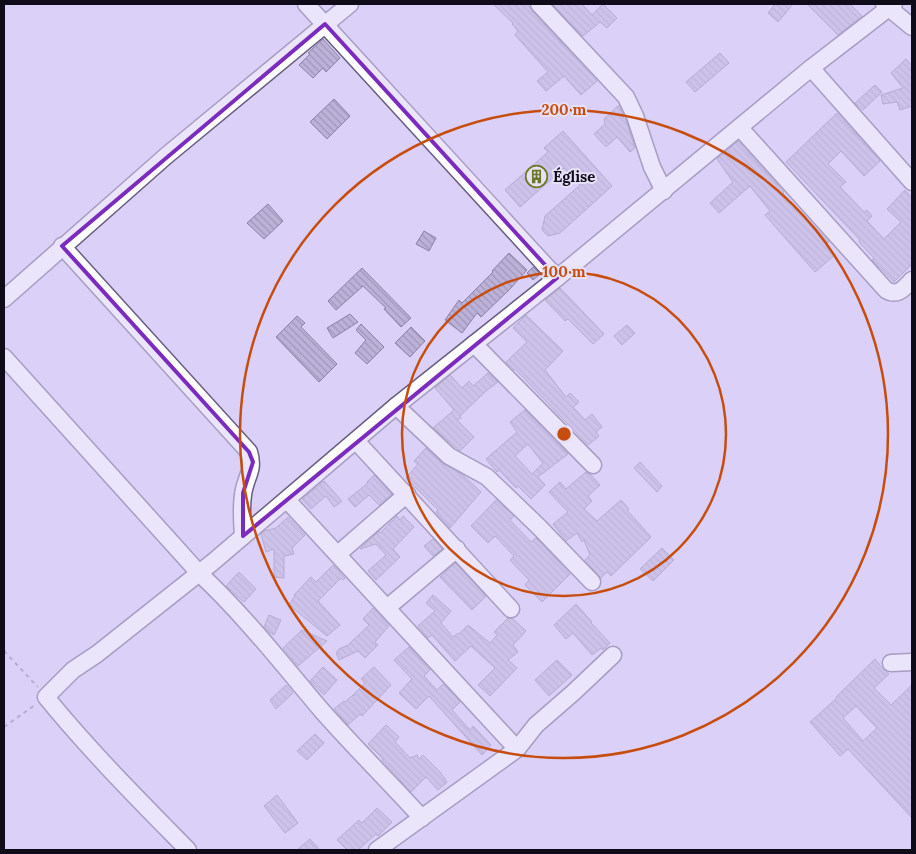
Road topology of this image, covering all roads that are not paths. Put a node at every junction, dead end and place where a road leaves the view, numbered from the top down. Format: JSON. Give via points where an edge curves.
{"nodes":[{"id":1,"x":306,"y":4,"type":"edge"},
{"id":2,"x":350,"y":4,"type":"edge"},
{"id":3,"x":539,"y":4,"type":"edge"},
{"id":4,"x":889,"y":5,"type":"edge"},
{"id":5,"x":325,"y":24,"type":"junction"},
{"id":6,"x":912,"y":27,"type":"edge"},
{"id":7,"x":811,"y":68,"type":"junction"},
{"id":8,"x":740,"y":128,"type":"junction"},
{"id":9,"x":912,"y":180,"type":"edge"},
{"id":10,"x":664,"y":190,"type":"junction"},
{"id":11,"x":62,"y":246,"type":"junction"},
{"id":12,"x":557,"y":278,"type":"junction"},
{"id":13,"x":912,"y":280,"type":"edge"},
{"id":14,"x":4,"y":299,"type":"edge"},
{"id":15,"x":474,"y":344,"type":"junction"},
{"id":16,"x":4,"y":357,"type":"edge"},
{"id":17,"x":396,"y":406,"type":"junction"},
{"id":18,"x":356,"y":441,"type":"junction"},
{"id":19,"x":593,"y":465,"type":"dead end"},
{"id":20,"x":407,"y":494,"type":"junction"},
{"id":21,"x":287,"y":500,"type":"junction"},
{"id":22,"x":243,"y":536,"type":"junction"},
{"id":23,"x":457,"y":549,"type":"junction"},
{"id":24,"x":338,"y":554,"type":"junction"},
{"id":25,"x":199,"y":574,"type":"junction"},
{"id":26,"x":592,"y":582,"type":"dead end"},
{"id":27,"x":388,"y":608,"type":"junction"},
{"id":28,"x":511,"y":609,"type":"dead end"},
{"id":29,"x":613,"y":655,"type":"dead end"},
{"id":30,"x":912,"y":662,"type":"edge"},
{"id":31,"x":891,"y":663,"type":"dead end"},
{"id":32,"x":517,"y":749,"type":"junction"},
{"id":33,"x":422,"y":818,"type":"junction"},
{"id":34,"x":188,"y":850,"type":"edge"},
{"id":35,"x":377,"y":850,"type":"edge"}],
"edges":[{"from":1,"to":5,"type":"street"},
{"from":2,"to":5,"type":"street"},
{"from":3,"to":10,"type":"street","via":[[626,98]]},
{"from":4,"to":6,"type":"street"},
{"from":4,"to":7,"type":"street"},
{"from":5,"to":11,"type":"street"},
{"from":5,"to":12,"type":"street"},
{"from":7,"to":8,"type":"street"},
{"from":7,"to":9,"type":"street"},
{"from":8,"to":10,"type":"street"},
{"from":8,"to":13,"type":"street","via":[[886,290],[899,293]]},
{"from":10,"to":12,"type":"street"},
{"from":11,"to":14,"type":"street"},
{"from":11,"to":22,"type":"street","via":[[249,452],[253,462],[243,493]]},
{"from":12,"to":15,"type":"street"},
{"from":15,"to":17,"type":"street"},
{"from":15,"to":19,"type":"street"},
{"from":16,"to":25,"type":"street"},
{"from":17,"to":18,"type":"street"},
{"from":17,"to":26,"type":"street","via":[[448,456],[487,477]]},
{"from":18,"to":20,"type":"street"},
{"from":18,"to":21,"type":"street"},
{"from":20,"to":23,"type":"street"},
{"from":20,"to":24,"type":"street"},
{"from":21,"to":22,"type":"street"},
{"from":21,"to":24,"type":"street"},
{"from":22,"to":25,"type":"street"},
{"from":23,"to":27,"type":"street"},
{"from":23,"to":28,"type":"street"},
{"from":24,"to":27,"type":"street"},
{"from":25,"to":33,"type":"street","via":[[224,596],[325,713]]},
{"from":25,"to":34,"type":"street","via":[[73,670],[46,697],[120,782]]},
{"from":27,"to":32,"type":"street"},
{"from":29,"to":32,"type":"street","via":[[536,725]]},
{"from":30,"to":31,"type":"street"},
{"from":32,"to":33,"type":"street"},
{"from":33,"to":35,"type":"street"}]}
